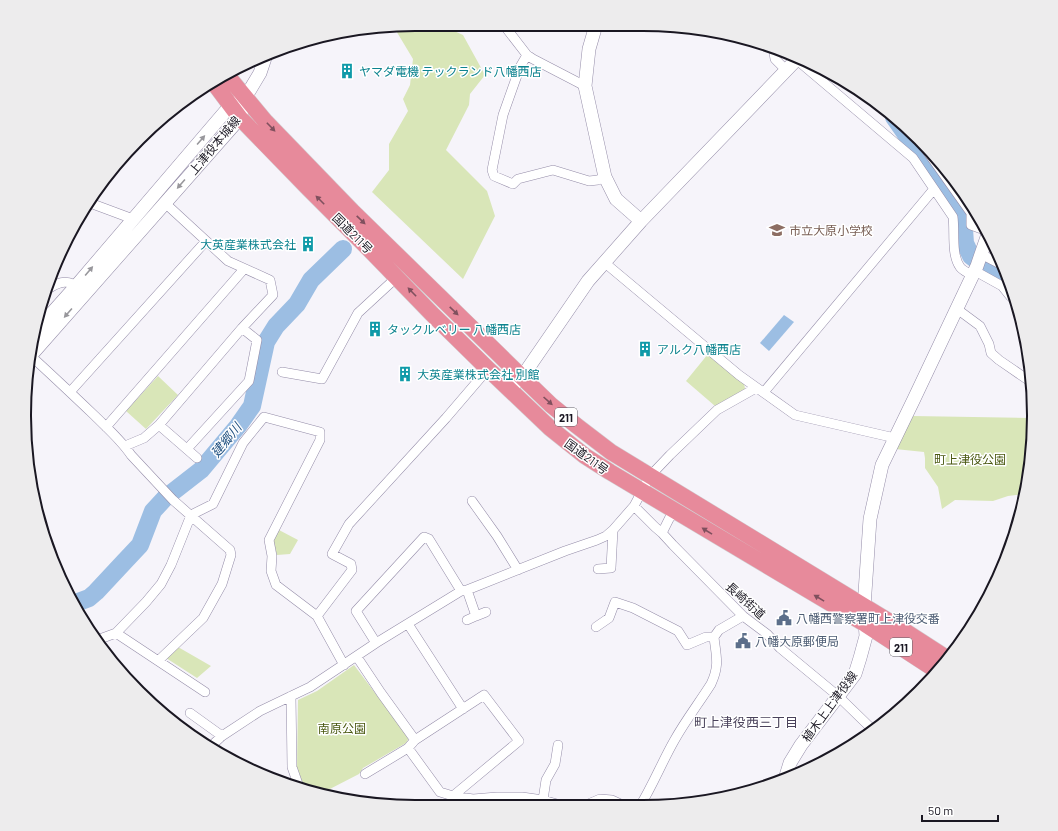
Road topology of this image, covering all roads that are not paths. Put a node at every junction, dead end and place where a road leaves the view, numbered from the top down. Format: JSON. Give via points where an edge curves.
{"nodes":[{"id":1,"x":508,"y":31,"type":"edge"},
{"id":2,"x":594,"y":31,"type":"edge"},
{"id":3,"x":774,"y":54,"type":"edge"},
{"id":4,"x":527,"y":55,"type":"junction"},
{"id":5,"x":264,"y":62,"type":"edge"},
{"id":6,"x":794,"y":62,"type":"edge"},
{"id":7,"x":809,"y":69,"type":"edge"},
{"id":8,"x":786,"y":70,"type":"junction"},
{"id":9,"x":230,"y":79,"type":"edge"},
{"id":10,"x":584,"y":86,"type":"junction"},
{"id":11,"x":217,"y":87,"type":"edge"},
{"id":12,"x":245,"y":98,"type":"junction"},
{"id":13,"x":235,"y":112,"type":"junction"},
{"id":14,"x":922,"y":152,"type":"edge"},
{"id":15,"x":913,"y":158,"type":"junction"},
{"id":16,"x":605,"y":177,"type":"junction"},
{"id":17,"x":945,"y":177,"type":"edge"},
{"id":18,"x":934,"y":189,"type":"junction"},
{"id":19,"x":957,"y":195,"type":"edge"},
{"id":20,"x":165,"y":203,"type":"junction"},
{"id":21,"x":94,"y":205,"type":"edge"},
{"id":22,"x":970,"y":215,"type":"edge"},
{"id":23,"x":133,"y":219,"type":"junction"},
{"id":24,"x":641,"y":221,"type":"junction"},
{"id":25,"x":978,"y":228,"type":"edge"},
{"id":26,"x":984,"y":240,"type":"edge"},
{"id":27,"x":206,"y":241,"type":"junction"},
{"id":28,"x":605,"y":263,"type":"junction"},
{"id":29,"x":977,"y":265,"type":"junction"},
{"id":30,"x":997,"y":265,"type":"edge"},
{"id":31,"x":244,"y":269,"type":"junction"},
{"id":32,"x":396,"y":277,"type":"junction"},
{"id":33,"x":54,"y":285,"type":"edge"},
{"id":34,"x":81,"y":289,"type":"junction"},
{"id":35,"x":1007,"y":292,"type":"edge"},
{"id":36,"x":957,"y":309,"type":"junction"},
{"id":37,"x":42,"y":326,"type":"edge"},
{"id":38,"x":242,"y":328,"type":"junction"},
{"id":39,"x":36,"y":350,"type":"edge"},
{"id":40,"x":35,"y":359,"type":"edge"},
{"id":41,"x":488,"y":369,"type":"junction"},
{"id":42,"x":282,"y":372,"type":"dead end"},
{"id":43,"x":522,"y":377,"type":"junction"},
{"id":44,"x":1025,"y":378,"type":"edge"},
{"id":45,"x":510,"y":390,"type":"junction"},
{"id":46,"x":760,"y":390,"type":"junction"},
{"id":47,"x":70,"y":392,"type":"junction"},
{"id":48,"x":159,"y":425,"type":"junction"},
{"id":49,"x":106,"y":427,"type":"junction"},
{"id":50,"x":895,"y":438,"type":"junction"},
{"id":51,"x":125,"y":446,"type":"junction"},
{"id":52,"x":187,"y":449,"type":"junction"},
{"id":53,"x":196,"y":458,"type":"dead end"},
{"id":54,"x":650,"y":476,"type":"junction"},
{"id":55,"x":638,"y":499,"type":"junction"},
{"id":56,"x":472,"y":501,"type":"dead end"},
{"id":57,"x":675,"y":511,"type":"junction"},
{"id":58,"x":191,"y":515,"type":"junction"},
{"id":59,"x":613,"y":530,"type":"junction"},
{"id":60,"x":662,"y":533,"type":"junction"},
{"id":61,"x":598,"y":569,"type":"dead end"},
{"id":62,"x":518,"y":570,"type":"junction"},
{"id":63,"x":464,"y":590,"type":"junction"},
{"id":64,"x":864,"y":607,"type":"junction"},
{"id":65,"x":486,"y":612,"type":"dead end"},
{"id":66,"x":317,"y":616,"type":"junction"},
{"id":67,"x":476,"y":616,"type":"junction"},
{"id":68,"x":743,"y":616,"type":"junction"},
{"id":69,"x":467,"y":620,"type":"dead end"},
{"id":70,"x":408,"y":624,"type":"junction"},
{"id":71,"x":865,"y":624,"type":"junction"},
{"id":72,"x":596,"y":627,"type":"dead end"},
{"id":73,"x":116,"y":633,"type":"junction"},
{"id":74,"x":714,"y":637,"type":"junction"},
{"id":75,"x":102,"y":638,"type":"edge"},
{"id":76,"x":376,"y":643,"type":"junction"},
{"id":77,"x":943,"y":656,"type":"edge"},
{"id":78,"x":357,"y":657,"type":"junction"},
{"id":79,"x":159,"y":660,"type":"junction"},
{"id":80,"x":344,"y":666,"type":"junction"},
{"id":81,"x":933,"y":668,"type":"edge"},
{"id":82,"x":205,"y":692,"type":"dead end"},
{"id":83,"x":291,"y":696,"type":"junction"},
{"id":84,"x":838,"y":696,"type":"junction"},
{"id":85,"x":463,"y":708,"type":"junction"},
{"id":86,"x":190,"y":713,"type":"dead end"},
{"id":87,"x":869,"y":726,"type":"edge"},
{"id":88,"x":222,"y":736,"type":"junction"},
{"id":89,"x":415,"y":740,"type":"junction"},
{"id":90,"x":215,"y":743,"type":"edge"},
{"id":91,"x":558,"y":745,"type":"dead end"},
{"id":92,"x":408,"y":748,"type":"junction"},
{"id":93,"x":787,"y":772,"type":"edge"},
{"id":94,"x":365,"y":774,"type":"dead end"},
{"id":95,"x":297,"y":781,"type":"edge"},
{"id":96,"x":453,"y":796,"type":"junction"},
{"id":97,"x":497,"y":797,"type":"junction"},
{"id":98,"x":496,"y":800,"type":"edge"},
{"id":99,"x":543,"y":800,"type":"joint"},
{"id":100,"x":598,"y":800,"type":"edge"},
{"id":101,"x":612,"y":800,"type":"edge"},
{"id":102,"x":644,"y":800,"type":"edge"}],
"edges":[{"from":1,"to":4,"type":"street"},
{"from":2,"to":10,"type":"street"},
{"from":3,"to":8,"type":"street","via":[[775,59]]},
{"from":4,"to":10,"type":"street"},
{"from":4,"to":16,"type":"street","via":[[520,67],[503,115],[492,170],[494,176],[513,184],[518,179],[553,170],[589,181]]},
{"from":5,"to":12,"type":"street","name":"上津役本城線"},
{"from":6,"to":8,"type":"street"},
{"from":7,"to":15,"type":"street"},
{"from":8,"to":24,"type":"street"},
{"from":9,"to":12,"type":"highway","name":"国道211号","number":"211"},
{"from":10,"to":16,"type":"street"},
{"from":11,"to":13,"type":"highway","name":"国道211号","number":"211"},
{"from":12,"to":13,"type":"street","name":"上津役本城線"},
{"from":12,"to":43,"type":"highway","name":"国道211号","number":"211","one_way":true,"via":[[352,212]]},
{"from":13,"to":20,"type":"street","name":"上津役本城線","one_way":true},
{"from":23,"to":13,"type":"street","name":"上津役本城線","one_way":true},
{"from":32,"to":13,"type":"highway","name":"国道211号","number":"211","one_way":true},
{"from":14,"to":15,"type":"street"},
{"from":15,"to":18,"type":"street"},
{"from":16,"to":24,"type":"street","via":[[616,199]]},
{"from":17,"to":19,"type":"street"},
{"from":18,"to":29,"type":"street","via":[[953,217],[955,257],[961,268]]},
{"from":18,"to":46,"type":"street"},
{"from":20,"to":27,"type":"street"},
{"from":20,"to":34,"type":"street","name":"上津役本城線"},
{"from":21,"to":23,"type":"street"},
{"from":22,"to":25,"type":"street","via":[[971,225]]},
{"from":34,"to":23,"type":"street","name":"上津役本城線","one_way":true},
{"from":24,"to":28,"type":"street"},
{"from":26,"to":29,"type":"street","name":"植木上上津役線"},
{"from":27,"to":31,"type":"street","via":[[228,261]]},
{"from":27,"to":47,"type":"street"},
{"from":28,"to":43,"type":"street","via":[[588,281]]},
{"from":28,"to":46,"type":"street"},
{"from":29,"to":30,"type":"street"},
{"from":29,"to":35,"type":"street"},
{"from":29,"to":36,"type":"street","name":"植木上上津役線"},
{"from":31,"to":38,"type":"street","via":[[270,280],[273,295]]},
{"from":31,"to":49,"type":"street"},
{"from":41,"to":32,"type":"highway","name":"国道211号","number":"211","one_way":true},
{"from":32,"to":42,"type":"street","via":[[358,313],[322,379]]},
{"from":33,"to":34,"type":"street","via":[[66,282]]},
{"from":34,"to":37,"type":"street","name":"上津役本城線"},
{"from":34,"to":39,"type":"street","name":"上津役本城線","one_way":true},
{"from":36,"to":44,"type":"street","via":[[980,326],[991,353]]},
{"from":36,"to":50,"type":"street","name":"植木上上津役線"},
{"from":38,"to":48,"type":"street"},
{"from":38,"to":52,"type":"street","via":[[257,340],[249,381]]},
{"from":40,"to":47,"type":"street"},
{"from":41,"to":45,"type":"highway","name":"国道211号","number":"211"},
{"from":41,"to":66,"type":"street","via":[[349,524],[332,554],[351,564],[352,570]]},
{"from":43,"to":45,"type":"street"},
{"from":43,"to":54,"type":"highway","name":"国道211号","number":"211","one_way":true,"via":[[577,426],[611,452]]},
{"from":45,"to":55,"type":"highway","name":"国道211号","number":"211","via":[[550,428]]},
{"from":46,"to":50,"type":"street","via":[[795,415]]},
{"from":46,"to":54,"type":"street","via":[[717,410]]},
{"from":47,"to":49,"type":"street"},
{"from":48,"to":51,"type":"street","via":[[144,438]]},
{"from":48,"to":52,"type":"street"},
{"from":49,"to":51,"type":"street"},
{"from":50,"to":64,"type":"street","name":"植木上上津役線","via":[[882,465],[870,519]]},
{"from":51,"to":58,"type":"street","via":[[130,455]]},
{"from":52,"to":53,"type":"street"},
{"from":54,"to":55,"type":"street"},
{"from":54,"to":64,"type":"highway","name":"国道211号","number":"211"},
{"from":55,"to":57,"type":"highway","name":"国道211号","number":"211"},
{"from":55,"to":59,"type":"street"},
{"from":55,"to":60,"type":"street","name":"長崎街道","via":[[655,528]]},
{"from":56,"to":62,"type":"street"},
{"from":57,"to":60,"type":"street"},
{"from":71,"to":57,"type":"highway","name":"国道211号","number":"211","one_way":true},
{"from":58,"to":66,"type":"street","via":[[214,504],[243,443],[264,417],[320,432],[320,440],[269,540],[271,571],[276,584]]},
{"from":58,"to":73,"type":"street","via":[[161,584]]},
{"from":58,"to":79,"type":"street","via":[[230,550],[231,555],[222,584],[203,618]]},
{"from":59,"to":61,"type":"street","via":[[612,568]]},
{"from":59,"to":62,"type":"street","via":[[597,540]]},
{"from":60,"to":68,"type":"street","name":"長崎街道"},
{"from":62,"to":63,"type":"street"},
{"from":63,"to":67,"type":"street"},
{"from":63,"to":70,"type":"street"},
{"from":63,"to":76,"type":"street","via":[[429,539],[424,537],[356,611]]},
{"from":64,"to":71,"type":"street","name":"植木上上津役線"},
{"from":64,"to":77,"type":"highway","name":"国道211号","number":"211"},
{"from":65,"to":67,"type":"street"},
{"from":66,"to":80,"type":"street"},
{"from":67,"to":69,"type":"street"},
{"from":68,"to":74,"type":"street","via":[[718,630]]},
{"from":68,"to":84,"type":"street","name":"長崎街道"},
{"from":70,"to":76,"type":"street"},
{"from":70,"to":85,"type":"street"},
{"from":71,"to":81,"type":"highway","name":"国道211号","number":"211"},
{"from":71,"to":84,"type":"street","name":"植木上上津役線","via":[[866,636],[855,674]]},
{"from":72,"to":74,"type":"street","via":[[609,618],[615,602],[633,608],[678,631],[687,645],[706,637]]},
{"from":73,"to":75,"type":"street"},
{"from":73,"to":79,"type":"street"},
{"from":74,"to":102,"type":"street","via":[[717,663],[715,675],[661,765]]},
{"from":76,"to":78,"type":"street"},
{"from":78,"to":80,"type":"street"},
{"from":78,"to":89,"type":"street"},
{"from":79,"to":82,"type":"street"},
{"from":80,"to":83,"type":"street"},
{"from":83,"to":88,"type":"street","via":[[260,711]]},
{"from":83,"to":95,"type":"street","via":[[292,767]]},
{"from":84,"to":87,"type":"street","name":"長崎街道"},
{"from":84,"to":93,"type":"street","name":"植木上上津役線","via":[[801,745]]},
{"from":85,"to":89,"type":"street"},
{"from":85,"to":96,"type":"street","via":[[484,695],[518,741]]},
{"from":86,"to":88,"type":"street"},
{"from":88,"to":90,"type":"street"},
{"from":89,"to":92,"type":"street"},
{"from":91,"to":99,"type":"street","via":[[555,764],[546,780]]},
{"from":92,"to":94,"type":"street"},
{"from":92,"to":96,"type":"street","via":[[440,792]]},
{"from":96,"to":97,"type":"street","via":[[473,799]]},
{"from":97,"to":98,"type":"street"},
{"from":97,"to":99,"type":"street"},
{"from":100,"to":101,"type":"street"}]}
